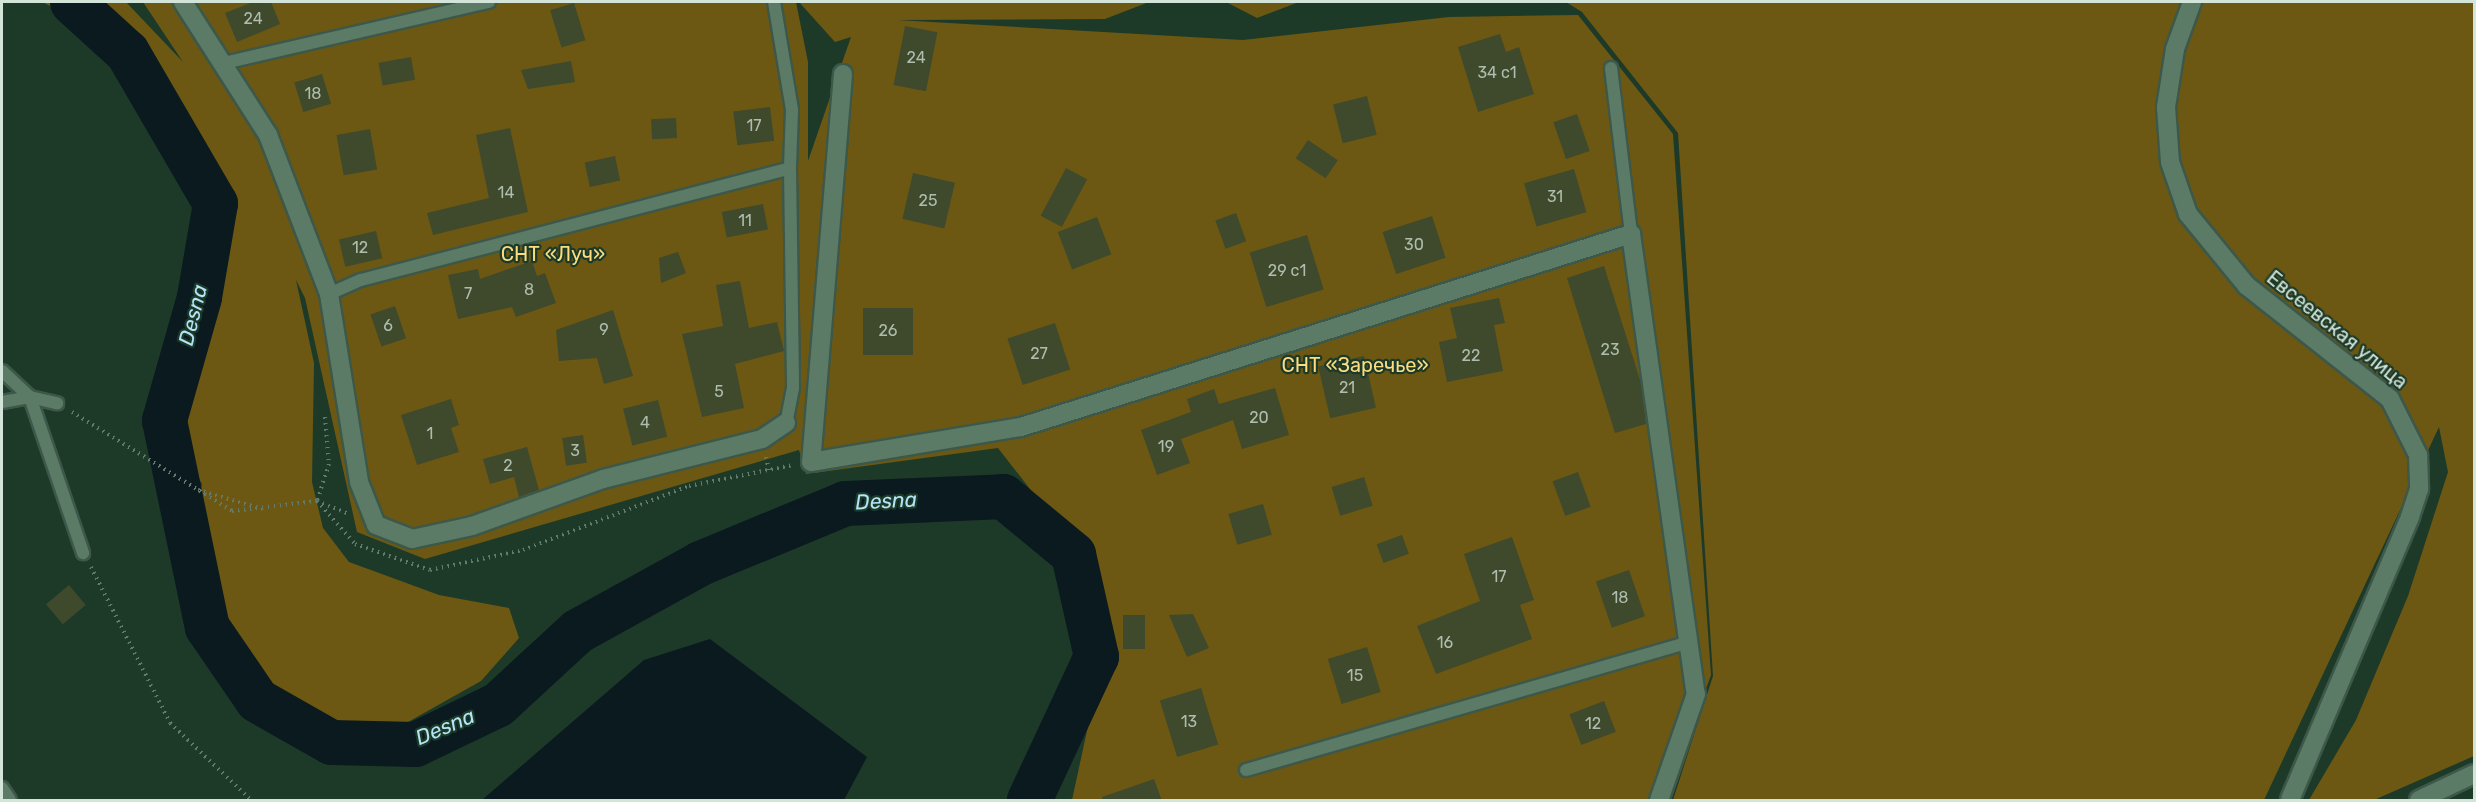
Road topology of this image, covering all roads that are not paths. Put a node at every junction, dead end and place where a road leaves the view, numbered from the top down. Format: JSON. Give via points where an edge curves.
{"nodes":[{"id":1,"x":183,"y":2,"type":"edge"},
{"id":2,"x":489,"y":2,"type":"edge"},
{"id":3,"x":774,"y":2,"type":"edge"},
{"id":4,"x":2192,"y":2,"type":"edge"},
{"id":5,"x":224,"y":63,"type":"junction"},
{"id":6,"x":1611,"y":68,"type":"dead end"},
{"id":7,"x":843,"y":74,"type":"dead end"},
{"id":8,"x":790,"y":168,"type":"junction"},
{"id":9,"x":1631,"y":234,"type":"junction"},
{"id":10,"x":329,"y":294,"type":"junction"},
{"id":11,"x":2,"y":371,"type":"edge"},
{"id":12,"x":30,"y":397,"type":"junction"},
{"id":13,"x":2,"y":402,"type":"edge"},
{"id":14,"x":57,"y":403,"type":"road end"},
{"id":15,"x":786,"y":423,"type":"joint"},
{"id":16,"x":83,"y":553,"type":"road end"},
{"id":17,"x":1689,"y":642,"type":"junction"},
{"id":18,"x":1246,"y":770,"type":"dead end"},
{"id":19,"x":2475,"y":774,"type":"edge"},
{"id":20,"x":2,"y":788,"type":"edge"},
{"id":21,"x":9,"y":801,"type":"edge"},
{"id":22,"x":1659,"y":801,"type":"edge"},
{"id":23,"x":2290,"y":801,"type":"edge"},
{"id":24,"x":2419,"y":801,"type":"edge"}],
"edges":[{"from":1,"to":5,"type":"street"},
{"from":2,"to":5,"type":"lane"},
{"from":3,"to":8,"type":"lane","via":[[792,110]]},
{"from":4,"to":23,"type":"street","name":"Евсеевская улица","via":[[2175,48],[2166,107],[2170,162],[2188,214],[2217,256],[2247,286],[2390,399],[2418,455],[2419,489],[2410,517]]},
{"from":5,"to":10,"type":"street","via":[[268,135]]},
{"from":6,"to":9,"type":"lane"},
{"from":7,"to":9,"type":"street","via":[[811,462],[1021,427]]},
{"from":8,"to":10,"type":"lane","via":[[361,280]]},
{"from":8,"to":15,"type":"lane","via":[[793,388]]},
{"from":9,"to":17,"type":"street"},
{"from":10,"to":15,"type":"street","via":[[359,482],[376,525],[412,539],[471,526],[603,479],[762,439]]},
{"from":11,"to":12,"type":"lane"},
{"from":12,"to":13,"type":"lane"},
{"from":12,"to":14,"type":"lane"},
{"from":12,"to":16,"type":"lane"},
{"from":17,"to":18,"type":"lane"},
{"from":17,"to":22,"type":"street","via":[[1696,694]]},
{"from":19,"to":24,"type":"street"},
{"from":20,"to":21,"type":"lane"}]}
